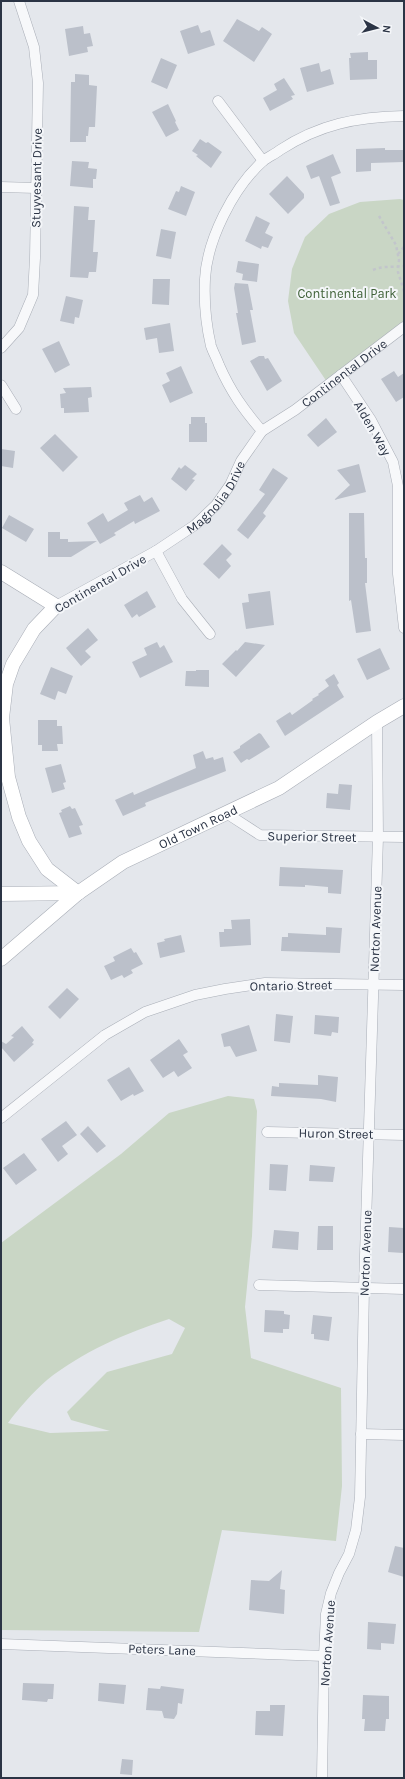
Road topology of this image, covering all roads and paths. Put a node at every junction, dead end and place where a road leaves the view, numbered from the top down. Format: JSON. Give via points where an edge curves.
{"nodes":[{"id":1,"x":18,"y":1,"type":"edge"},
{"id":2,"x":218,"y":101,"type":"dead end"},
{"id":3,"x":404,"y":116,"type":"edge"},
{"id":4,"x":263,"y":161,"type":"junction"},
{"id":5,"x":1,"y":187,"type":"edge"},
{"id":6,"x":36,"y":188,"type":"junction"},
{"id":7,"x":379,"y":216,"type":"dead end"},
{"id":8,"x":404,"y":246,"type":"edge"},
{"id":9,"x":398,"y":254,"type":"junction"},
{"id":10,"x":404,"y":266,"type":"edge"},
{"id":11,"x":398,"y":267,"type":"junction"},
{"id":12,"x":374,"y":270,"type":"dead end"},
{"id":13,"x":404,"y":291,"type":"edge"},
{"id":14,"x":404,"y":327,"type":"edge"},
{"id":15,"x":1,"y":348,"type":"edge"},
{"id":16,"x":341,"y":375,"type":"junction"},
{"id":17,"x":1,"y":385,"type":"edge"},
{"id":18,"x":16,"y":408,"type":"dead end"},
{"id":19,"x":262,"y":431,"type":"junction"},
{"id":20,"x":156,"y":551,"type":"junction"},
{"id":21,"x":1,"y":572,"type":"edge"},
{"id":22,"x":56,"y":606,"type":"junction"},
{"id":23,"x":404,"y":628,"type":"edge"},
{"id":24,"x":210,"y":634,"type":"dead end"},
{"id":25,"x":404,"y":706,"type":"edge"},
{"id":26,"x":377,"y":722,"type":"junction"},
{"id":27,"x":226,"y":813,"type":"junction"},
{"id":28,"x":378,"y":837,"type":"junction"},
{"id":29,"x":404,"y":837,"type":"edge"},
{"id":30,"x":78,"y":893,"type":"junction"},
{"id":31,"x":1,"y":894,"type":"edge"},
{"id":32,"x":1,"y":959,"type":"edge"},
{"id":33,"x":373,"y":984,"type":"junction"},
{"id":34,"x":404,"y":985,"type":"edge"},
{"id":35,"x":1,"y":1118,"type":"edge"},
{"id":36,"x":267,"y":1132,"type":"dead end"},
{"id":37,"x":369,"y":1134,"type":"junction"},
{"id":38,"x":404,"y":1135,"type":"edge"},
{"id":39,"x":259,"y":1285,"type":"dead end"},
{"id":40,"x":364,"y":1288,"type":"junction"},
{"id":41,"x":404,"y":1289,"type":"edge"},
{"id":42,"x":361,"y":1434,"type":"junction"},
{"id":43,"x":404,"y":1435,"type":"edge"},
{"id":44,"x":1,"y":1644,"type":"edge"},
{"id":45,"x":324,"y":1656,"type":"junction"},
{"id":46,"x":322,"y":1778,"type":"edge"}],
"edges":[{"from":1,"to":6,"type":"street","name":"Stuyvesant Drive","via":[[34,47],[38,83]]},
{"from":2,"to":4,"type":"street"},
{"from":3,"to":4,"type":"street","via":[[372,116],[345,121],[294,141]]},
{"from":4,"to":19,"type":"street","via":[[241,186],[227,208],[209,252],[205,280],[212,346],[226,382],[242,408]]},
{"from":5,"to":6,"type":"street"},
{"from":6,"to":15,"type":"street","name":"Stuyvesant Drive","via":[[33,295],[19,328]]},
{"from":7,"to":9,"type":"path","via":[[396,245]]},
{"from":8,"to":9,"type":"path"},
{"from":9,"to":11,"type":"path"},
{"from":10,"to":11,"type":"path"},
{"from":11,"to":12,"type":"path","via":[[396,269],[384,266]]},
{"from":11,"to":13,"type":"path"},
{"from":14,"to":16,"type":"street","name":"Continental Drive"},
{"from":16,"to":19,"type":"street","name":"Continental Drive"},
{"from":16,"to":23,"type":"street","name":"Alden Way","via":[[371,420],[393,462],[398,486],[398,574]]},
{"from":17,"to":18,"type":"street"},
{"from":19,"to":20,"type":"street","name":"Magnolia Drive","via":[[216,505],[195,526]]},
{"from":20,"to":22,"type":"street","name":"Continental Drive"},
{"from":20,"to":24,"type":"street","via":[[182,599]]},
{"from":21,"to":22,"type":"main road"},
{"from":22,"to":30,"type":"main road","name":"Continental Drive","via":[[34,629],[13,664],[6,684],[2,718],[8,777],[29,841],[46,869]]},
{"from":25,"to":26,"type":"main road","name":"Old Town Road"},
{"from":26,"to":27,"type":"main road","name":"Old Town Road","via":[[279,788]]},
{"from":26,"to":28,"type":"street","name":"Norton Avenue"},
{"from":27,"to":28,"type":"street","name":"Superior Street","via":[[260,835]]},
{"from":27,"to":30,"type":"main road","name":"Old Town Road","via":[[123,862]]},
{"from":28,"to":29,"type":"street","name":"Superior Street"},
{"from":28,"to":33,"type":"street","name":"Norton Avenue"},
{"from":30,"to":31,"type":"main road"},
{"from":30,"to":32,"type":"main road","name":"Old Town Road"},
{"from":33,"to":34,"type":"street","name":"Ontario Street"},
{"from":33,"to":35,"type":"street","name":"Ontario Street","via":[[265,983],[196,995],[145,1012],[105,1035]]},
{"from":33,"to":37,"type":"street","name":"Norton Avenue"},
{"from":36,"to":37,"type":"street","name":"Huron Street"},
{"from":37,"to":38,"type":"street","name":"Huron Street"},
{"from":37,"to":40,"type":"street","name":"Norton Avenue"},
{"from":39,"to":40,"type":"street"},
{"from":40,"to":41,"type":"street"},
{"from":40,"to":42,"type":"street","name":"Norton Avenue"},
{"from":42,"to":43,"type":"street"},
{"from":42,"to":45,"type":"street","name":"Norton Avenue","via":[[360,1497],[356,1530],[349,1554],[331,1593],[326,1614]]},
{"from":44,"to":45,"type":"street","name":"Peters Lane"},
{"from":45,"to":46,"type":"street","name":"Norton Avenue"}]}
